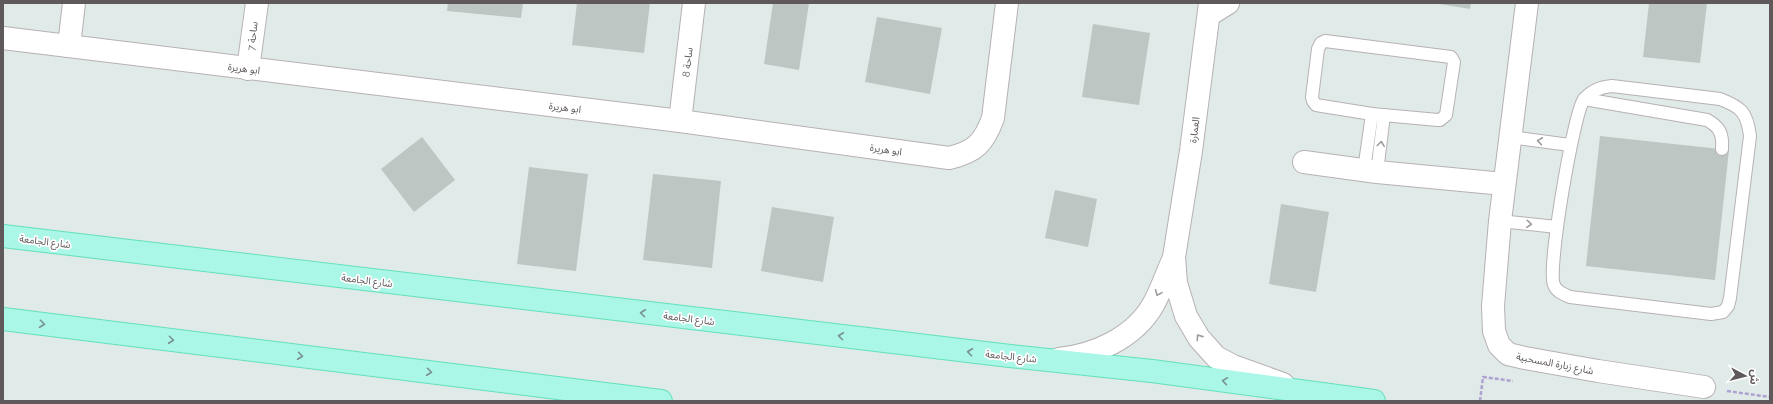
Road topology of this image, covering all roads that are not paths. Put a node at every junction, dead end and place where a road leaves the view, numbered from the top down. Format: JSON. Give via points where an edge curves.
{"nodes":[{"id":1,"x":74,"y":3,"type":"edge"},
{"id":2,"x":256,"y":3,"type":"edge"},
{"id":3,"x":694,"y":3,"type":"edge"},
{"id":4,"x":1007,"y":3,"type":"edge"},
{"id":5,"x":1228,"y":3,"type":"edge"},
{"id":6,"x":1527,"y":3,"type":"edge"},
{"id":7,"x":1209,"y":9,"type":"edge"},
{"id":8,"x":3,"y":38,"type":"edge"},
{"id":9,"x":69,"y":46,"type":"junction"},
{"id":10,"x":248,"y":69,"type":"junction"},
{"id":11,"x":1584,"y":100,"type":"junction"},
{"id":12,"x":1372,"y":114,"type":"junction"},
{"id":13,"x":1384,"y":115,"type":"junction"},
{"id":14,"x":680,"y":121,"type":"junction"},
{"id":15,"x":1510,"y":137,"type":"junction"},
{"id":16,"x":1570,"y":145,"type":"junction"},
{"id":17,"x":1722,"y":149,"type":"dead end"},
{"id":18,"x":1304,"y":162,"type":"dead end"},
{"id":19,"x":1371,"y":171,"type":"junction"},
{"id":20,"x":1504,"y":184,"type":"junction"},
{"id":21,"x":1500,"y":221,"type":"junction"},
{"id":22,"x":1557,"y":227,"type":"junction"},
{"id":23,"x":3,"y":236,"type":"edge"},
{"id":24,"x":1174,"y":257,"type":"junction"},
{"id":25,"x":3,"y":319,"type":"edge"},
{"id":26,"x":1010,"y":356,"type":"junction"},
{"id":27,"x":1704,"y":387,"type":"road end"},
{"id":28,"x":1306,"y":392,"type":"junction"},
{"id":29,"x":661,"y":401,"type":"edge"},
{"id":30,"x":1374,"y":401,"type":"edge"}],
"edges":[{"from":1,"to":9,"type":"street"},
{"from":2,"to":10,"type":"street","name":"ساحة 7"},
{"from":3,"to":14,"type":"street","name":"ساحة 8"},
{"from":4,"to":14,"type":"street","name":"ابو هريرة","via":[[993,118],[987,134],[965,154],[949,158]]},
{"from":5,"to":7,"type":"street"},
{"from":6,"to":15,"type":"street","name":"شارع زبارة المسحبية"},
{"from":7,"to":24,"type":"street","name":"العمارة","via":[[1191,151]]},
{"from":8,"to":9,"type":"street","name":"ابو هريرة"},
{"from":9,"to":10,"type":"street","name":"ابو هريرة"},
{"from":10,"to":14,"type":"street","name":"ابو هريرة"},
{"from":11,"to":16,"type":"lane","via":[[1579,109]]},
{"from":11,"to":17,"type":"lane","via":[[1707,120],[1720,129]]},
{"from":11,"to":22,"type":"lane","via":[[1593,91],[1612,86],[1720,99],[1735,104],[1743,113],[1750,136],[1728,306],[1723,312],[1711,314],[1560,293],[1554,285],[1552,273]]},
{"from":12,"to":13,"type":"lane"},
{"from":12,"to":13,"type":"lane","via":[[1314,103],[1312,96],[1321,43],[1325,41],[1451,57],[1454,62],[1448,111],[1444,118],[1438,120]]},
{"from":12,"to":19,"type":"lane"},
{"from":19,"to":13,"type":"lane","one_way":true},
{"from":16,"to":15,"type":"lane","one_way":true},
{"from":15,"to":20,"type":"street","name":"شارع زبارة المسحبية"},
{"from":16,"to":22,"type":"lane"},
{"from":18,"to":19,"type":"street"},
{"from":19,"to":20,"type":"street"},
{"from":20,"to":21,"type":"street","name":"شارع زبارة المسحبية"},
{"from":21,"to":22,"type":"lane","one_way":true},
{"from":21,"to":27,"type":"street","name":"شارع زبارة المسحبية","via":[[1493,306],[1494,331],[1499,345],[1508,354]]},
{"from":26,"to":23,"type":"main road","name":"شارع الجامعة","one_way":true},
{"from":24,"to":26,"type":"street","name":"العمارة","one_way":true,"via":[[1152,306],[1134,329],[1121,338],[1089,353],[1070,358],[1050,360]]},
{"from":28,"to":24,"type":"street","name":"العمارة","one_way":true,"via":[[1233,366],[1216,357],[1199,338],[1186,316],[1176,284]]},
{"from":25,"to":29,"type":"main road","one_way":true},
{"from":28,"to":26,"type":"main road","name":"شارع الجامعة","one_way":true,"via":[[1152,371]]},
{"from":28,"to":30,"type":"main road","name":"شارع الجامعة"}]}
